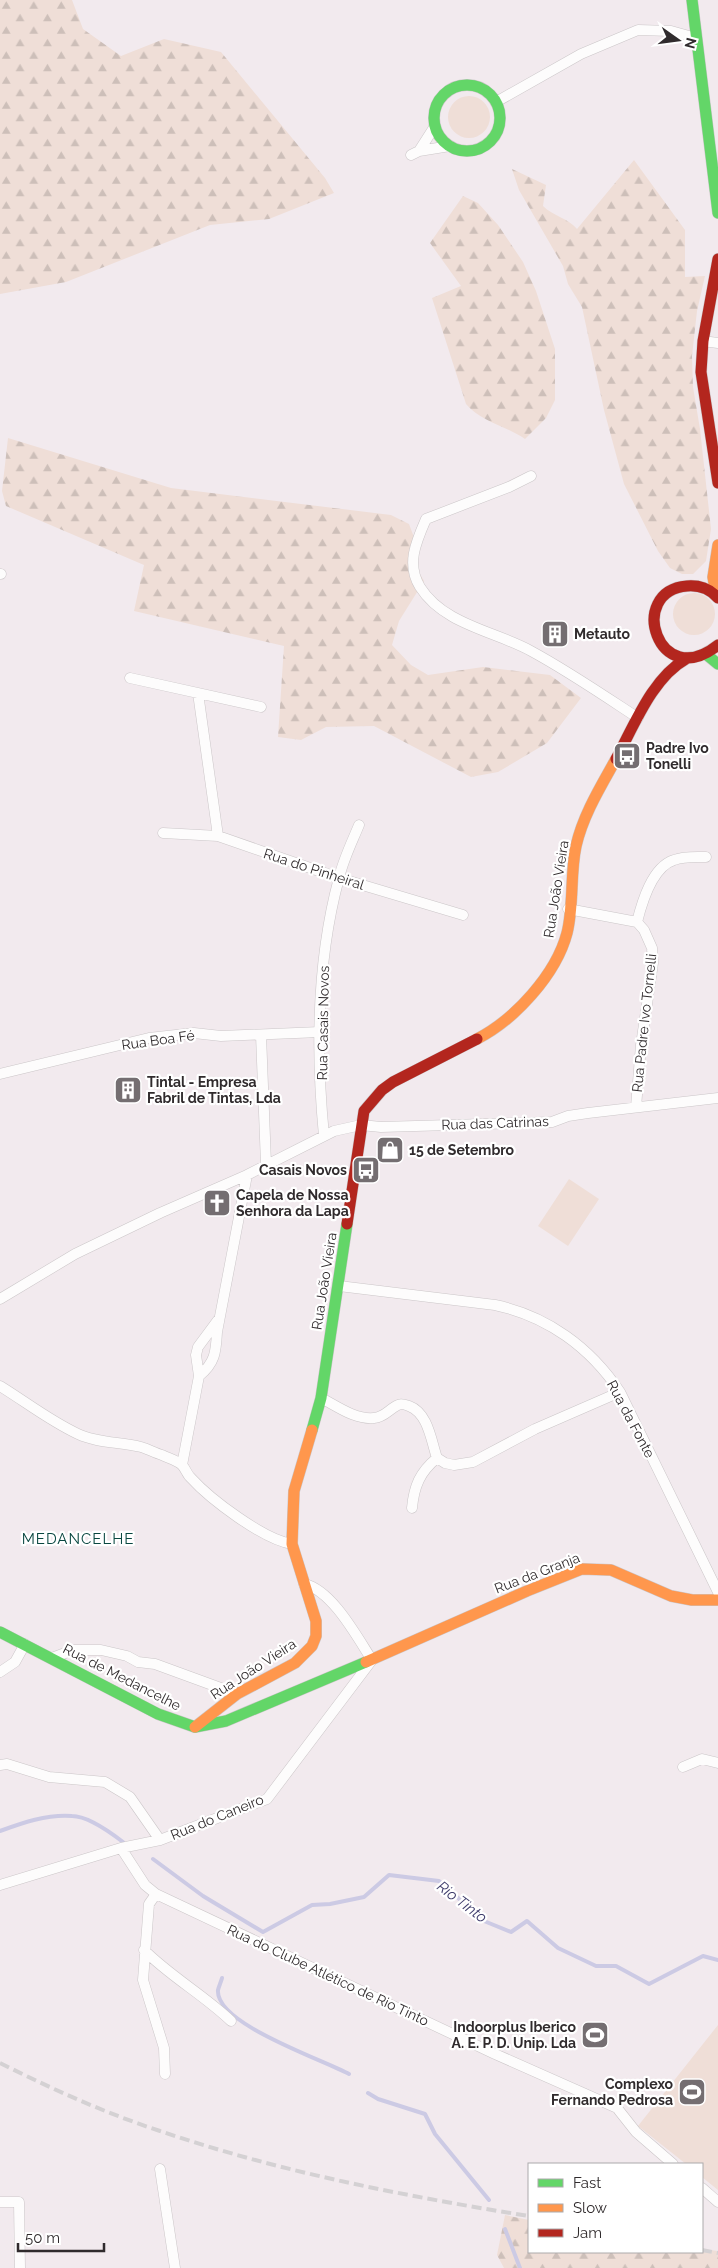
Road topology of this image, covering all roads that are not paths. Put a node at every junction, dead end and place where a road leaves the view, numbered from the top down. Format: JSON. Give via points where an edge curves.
{"nodes":[{"id":1,"x":692,"y":0,"type":"edge"},
{"id":2,"x":696,"y":38,"type":"junction"},
{"id":3,"x":496,"y":102,"type":"junction"},
{"id":4,"x":435,"y":126,"type":"junction"},
{"id":5,"x":450,"y":146,"type":"junction"},
{"id":6,"x":718,"y":213,"type":"edge"},
{"id":7,"x":718,"y":259,"type":"edge"},
{"id":8,"x":715,"y":291,"type":"edge"},
{"id":9,"x":703,"y":341,"type":"junction"},
{"id":10,"x":718,"y":343,"type":"edge"},
{"id":11,"x":531,"y":476,"type":"dead end"},
{"id":12,"x":718,"y":483,"type":"edge"},
{"id":13,"x":718,"y":545,"type":"edge"},
{"id":14,"x":715,"y":568,"type":"edge"},
{"id":15,"x":691,"y":584,"type":"junction"},
{"id":16,"x":717,"y":596,"type":"edge"},
{"id":17,"x":661,"y":645,"type":"junction"},
{"id":18,"x":718,"y":645,"type":"edge"},
{"id":19,"x":707,"y":655,"type":"junction"},
{"id":20,"x":686,"y":659,"type":"junction"},
{"id":21,"x":718,"y":664,"type":"edge"},
{"id":22,"x":130,"y":678,"type":"dead end"},
{"id":23,"x":659,"y":681,"type":"junction"},
{"id":24,"x":198,"y":693,"type":"junction"},
{"id":25,"x":261,"y":707,"type":"dead end"},
{"id":26,"x":638,"y":718,"type":"junction"},
{"id":27,"x":359,"y":825,"type":"dead end"},
{"id":28,"x":163,"y":833,"type":"dead end"},
{"id":29,"x":218,"y":836,"type":"junction"},
{"id":30,"x":706,"y":857,"type":"dead end"},
{"id":31,"x":339,"y":878,"type":"junction"},
{"id":32,"x":568,"y":909,"type":"junction"},
{"id":33,"x":463,"y":915,"type":"dead end"},
{"id":34,"x":637,"y":922,"type":"junction"},
{"id":35,"x":320,"y":1032,"type":"junction"},
{"id":36,"x":261,"y":1036,"type":"junction"},
{"id":37,"x":0,"y":1074,"type":"edge"},
{"id":38,"x":718,"y":1098,"type":"edge"},
{"id":39,"x":636,"y":1108,"type":"junction"},
{"id":40,"x":361,"y":1125,"type":"junction"},
{"id":41,"x":324,"y":1136,"type":"junction"},
{"id":42,"x":266,"y":1164,"type":"junction"},
{"id":43,"x":247,"y":1176,"type":"junction"},
{"id":44,"x":339,"y":1286,"type":"junction"},
{"id":45,"x":0,"y":1299,"type":"edge"},
{"id":46,"x":221,"y":1316,"type":"junction"},
{"id":47,"x":199,"y":1376,"type":"junction"},
{"id":48,"x":0,"y":1386,"type":"edge"},
{"id":49,"x":620,"y":1392,"type":"junction"},
{"id":50,"x":321,"y":1398,"type":"junction"},
{"id":51,"x":437,"y":1458,"type":"junction"},
{"id":52,"x":182,"y":1466,"type":"junction"},
{"id":53,"x":412,"y":1508,"type":"dead end"},
{"id":54,"x":292,"y":1544,"type":"junction"},
{"id":55,"x":304,"y":1584,"type":"junction"},
{"id":56,"x":718,"y":1592,"type":"edge"},
{"id":57,"x":718,"y":1600,"type":"edge"},
{"id":58,"x":0,"y":1632,"type":"edge"},
{"id":59,"x":25,"y":1644,"type":"junction"},
{"id":60,"x":52,"y":1658,"type":"junction"},
{"id":61,"x":372,"y":1660,"type":"junction"},
{"id":62,"x":0,"y":1672,"type":"edge"},
{"id":63,"x":237,"y":1694,"type":"junction"},
{"id":64,"x":195,"y":1727,"type":"junction"},
{"id":65,"x":718,"y":1763,"type":"edge"},
{"id":66,"x":0,"y":1764,"type":"edge"},
{"id":67,"x":683,"y":1767,"type":"dead end"},
{"id":68,"x":160,"y":1840,"type":"junction"},
{"id":69,"x":121,"y":1848,"type":"junction"},
{"id":70,"x":0,"y":1885,"type":"edge"},
{"id":71,"x":156,"y":1894,"type":"junction"},
{"id":72,"x":144,"y":1950,"type":"junction"},
{"id":73,"x":231,"y":2021,"type":"dead end"},
{"id":74,"x":165,"y":2074,"type":"dead end"},
{"id":75,"x":672,"y":2163,"type":"edge"},
{"id":76,"x":160,"y":2169,"type":"dead end"},
{"id":77,"x":703,"y":2189,"type":"edge"},
{"id":78,"x":0,"y":2202,"type":"edge"},
{"id":79,"x":718,"y":2202,"type":"edge"},
{"id":80,"x":20,"y":2268,"type":"edge"},
{"id":81,"x":175,"y":2268,"type":"edge"}],
"edges":[{"from":1,"to":2,"type":"street"},
{"from":2,"to":3,"type":"street","via":[[671,31],[638,30],[581,54]]},
{"from":2,"to":6,"type":"street"},
{"from":3,"to":4,"type":"street","via":[[481,88],[460,86],[450,90],[440,101],[434,115]]},
{"from":3,"to":5,"type":"street","via":[[500,111],[498,130],[487,145],[469,151]]},
{"from":4,"to":5,"type":"street"},
{"from":4,"to":5,"type":"street","via":[[415,153]]},
{"from":7,"to":8,"type":"street"},
{"from":8,"to":9,"type":"street"},
{"from":9,"to":10,"type":"street"},
{"from":9,"to":12,"type":"street","via":[[702,390]]},
{"from":11,"to":26,"type":"street","via":[[426,519],[415,544],[412,567],[420,588],[458,620],[532,651]]},
{"from":13,"to":14,"type":"street"},
{"from":14,"to":15,"type":"street"},
{"from":14,"to":16,"type":"street"},
{"from":15,"to":16,"type":"street"},
{"from":15,"to":17,"type":"street","name":"Rua João Vieira","via":[[678,586],[659,601],[653,624]]},
{"from":17,"to":20,"type":"street"},
{"from":17,"to":23,"type":"street","name":"Rua João Vieira"},
{"from":18,"to":19,"type":"street"},
{"from":19,"to":20,"type":"street"},
{"from":19,"to":21,"type":"street"},
{"from":20,"to":23,"type":"street","name":"Rua João Vieira"},
{"from":22,"to":24,"type":"street"},
{"from":23,"to":26,"type":"street","name":"Rua João Vieira"},
{"from":24,"to":25,"type":"street"},
{"from":24,"to":29,"type":"street"},
{"from":26,"to":32,"type":"street","name":"Rua João Vieira","via":[[582,827],[576,846]]},
{"from":27,"to":31,"type":"street","name":"Rua Casais Novos"},
{"from":28,"to":29,"type":"street","name":"Rua do Pinheiral"},
{"from":29,"to":31,"type":"street","name":"Rua do Pinheiral"},
{"from":30,"to":34,"type":"street","via":[[684,858],[666,864],[648,887]]},
{"from":31,"to":33,"type":"street","name":"Rua do Pinheiral"},
{"from":31,"to":35,"type":"street","name":"Rua Casais Novos","via":[[322,970]]},
{"from":32,"to":34,"type":"street"},
{"from":32,"to":40,"type":"street","name":"Rua João Vieira","via":[[567,932],[556,960],[522,1005],[496,1029],[382,1090],[364,1110]]},
{"from":34,"to":39,"type":"street","name":"Rua Padre Ivo Tornelli","via":[[652,948],[653,963]]},
{"from":35,"to":36,"type":"street","name":"Rua Boa Fé"},
{"from":35,"to":41,"type":"street","name":"Rua Casais Novos"},
{"from":36,"to":37,"type":"street","name":"Rua Boa Fé","via":[[194,1033],[149,1038]]},
{"from":36,"to":42,"type":"street"},
{"from":38,"to":39,"type":"street","name":"Rua das Catrinas"},
{"from":39,"to":40,"type":"street","name":"Rua das Catrinas","via":[[568,1116],[552,1122]]},
{"from":40,"to":41,"type":"street","name":"Rua das Catrinas"},
{"from":40,"to":44,"type":"street","name":"Rua João Vieira"},
{"from":41,"to":42,"type":"street","name":"Rua das Catrinas"},
{"from":42,"to":43,"type":"street","name":"Rua das Catrinas"},
{"from":43,"to":45,"type":"street","name":"Rua das Catrinas","via":[[75,1254]]},
{"from":43,"to":46,"type":"street"},
{"from":44,"to":49,"type":"street","name":"Rua da Fonte","via":[[495,1304],[534,1316],[579,1344],[600,1364]]},
{"from":44,"to":50,"type":"street","name":"Rua João Vieira"},
{"from":46,"to":47,"type":"street","via":[[215,1357],[211,1366]]},
{"from":46,"to":47,"type":"street","via":[[198,1347]]},
{"from":47,"to":52,"type":"street"},
{"from":48,"to":52,"type":"street","via":[[78,1434],[142,1448]]},
{"from":49,"to":51,"type":"street","via":[[535,1429],[473,1462],[454,1465]]},
{"from":49,"to":56,"type":"street","name":"Rua da Fonte"},
{"from":50,"to":51,"type":"street","via":[[366,1418],[382,1416],[398,1405],[416,1408],[423,1415]]},
{"from":50,"to":54,"type":"street","name":"Rua João Vieira","via":[[294,1491]]},
{"from":51,"to":53,"type":"street","via":[[425,1468],[418,1481]]},
{"from":52,"to":54,"type":"street","via":[[200,1488],[230,1510],[280,1542]]},
{"from":54,"to":55,"type":"street","name":"Rua João Vieira"},
{"from":55,"to":61,"type":"street","via":[[313,1586],[325,1596]]},
{"from":55,"to":63,"type":"street","name":"Rua João Vieira","via":[[316,1621],[312,1646],[295,1663]]},
{"from":57,"to":61,"type":"street","name":"Rua da Granja","via":[[671,1596],[610,1570],[582,1569]]},
{"from":58,"to":59,"type":"street","name":"Rua de Medancelhe"},
{"from":59,"to":60,"type":"street","name":"Rua de Medancelhe"},
{"from":59,"to":62,"type":"street","via":[[15,1662]]},
{"from":60,"to":63,"type":"street","via":[[73,1650],[101,1650],[155,1664]]},
{"from":60,"to":64,"type":"street","name":"Rua de Medancelhe","via":[[158,1714]]},
{"from":61,"to":64,"type":"street","via":[[226,1721]]},
{"from":61,"to":68,"type":"street","name":"Rua do Caneiro","via":[[267,1799]]},
{"from":63,"to":64,"type":"street","name":"Rua João Vieira"},
{"from":65,"to":67,"type":"street","via":[[702,1759]]},
{"from":66,"to":68,"type":"street","via":[[49,1777],[105,1782],[130,1797]]},
{"from":68,"to":69,"type":"street","name":"Rua do Caneiro"},
{"from":69,"to":70,"type":"street","name":"Rua do Caneiro"},
{"from":69,"to":71,"type":"street","name":"Rua do Clube Atlético de Rio Tinto","via":[[145,1885]]},
{"from":71,"to":72,"type":"street","via":[[149,1904]]},
{"from":71,"to":75,"type":"street","name":"Rua do Clube Atlético de Rio Tinto","via":[[617,2108],[636,2132]]},
{"from":72,"to":73,"type":"street"},
{"from":72,"to":74,"type":"street","via":[[143,1980],[164,2048]]},
{"from":76,"to":81,"type":"street"},
{"from":77,"to":79,"type":"street"},
{"from":78,"to":80,"type":"street","via":[[19,2202]]}]}
